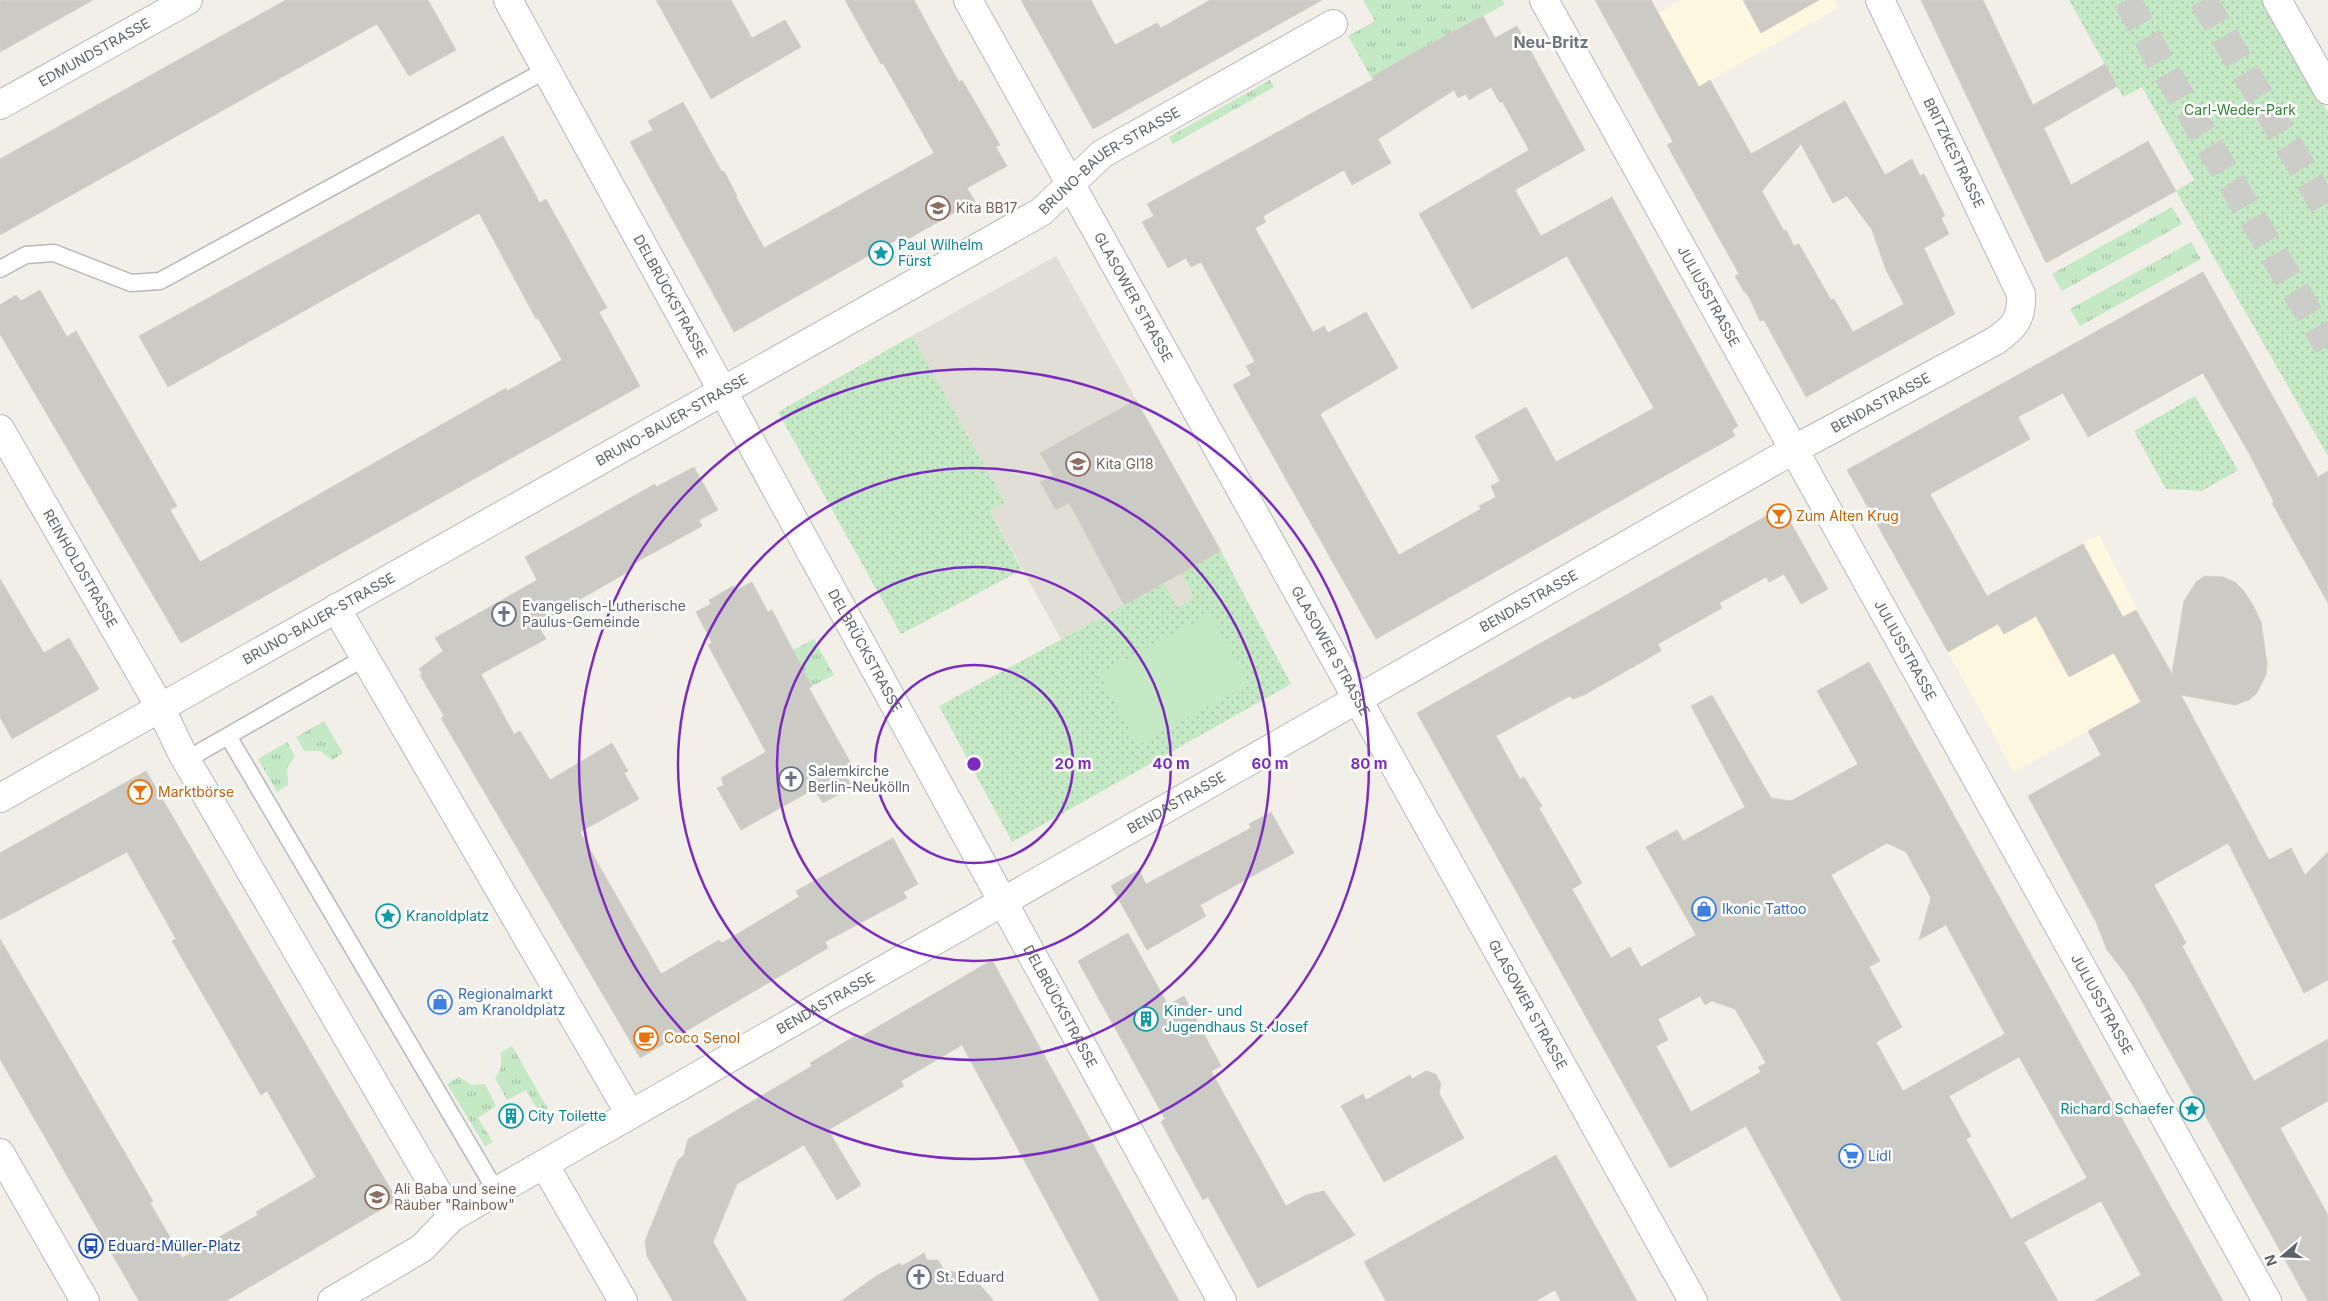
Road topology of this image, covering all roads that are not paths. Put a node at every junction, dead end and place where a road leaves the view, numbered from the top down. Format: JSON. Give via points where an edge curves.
{"nodes":[{"id":1,"x":188,"y":0,"type":"edge"},
{"id":2,"x":508,"y":0,"type":"edge"},
{"id":3,"x":968,"y":0,"type":"edge"},
{"id":4,"x":1544,"y":0,"type":"edge"},
{"id":5,"x":1880,"y":0,"type":"edge"},
{"id":6,"x":2278,"y":0,"type":"edge"},
{"id":7,"x":1332,"y":24,"type":"dead end"},
{"id":8,"x":546,"y":70,"type":"junction"},
{"id":9,"x":2328,"y":90,"type":"edge"},
{"id":10,"x":0,"y":105,"type":"edge"},
{"id":11,"x":1071,"y":184,"type":"junction"},
{"id":12,"x":0,"y":269,"type":"edge"},
{"id":13,"x":2021,"y":309,"type":"joint"},
{"id":14,"x":723,"y":391,"type":"junction"},
{"id":15,"x":0,"y":430,"type":"edge"},
{"id":16,"x":1793,"y":450,"type":"junction"},
{"id":17,"x":336,"y":608,"type":"junction"},
{"id":18,"x":364,"y":658,"type":"junction"},
{"id":19,"x":1356,"y":699,"type":"junction"},
{"id":20,"x":160,"y":707,"type":"junction"},
{"id":21,"x":228,"y":736,"type":"junction"},
{"id":22,"x":186,"y":760,"type":"junction"},
{"id":23,"x":0,"y":798,"type":"edge"},
{"id":24,"x":1002,"y":901,"type":"junction"},
{"id":25,"x":630,"y":1114,"type":"junction"},
{"id":26,"x":0,"y":1152,"type":"edge"},
{"id":27,"x":544,"y":1164,"type":"junction"},
{"id":28,"x":496,"y":1191,"type":"junction"},
{"id":29,"x":452,"y":1217,"type":"junction"},
{"id":30,"x":86,"y":1301,"type":"edge"},
{"id":31,"x":332,"y":1301,"type":"edge"},
{"id":32,"x":623,"y":1301,"type":"edge"},
{"id":33,"x":1222,"y":1301,"type":"edge"},
{"id":34,"x":1693,"y":1301,"type":"edge"},
{"id":35,"x":2267,"y":1301,"type":"edge"}],
"edges":[{"from":1,"to":10,"type":"street","name":"EDMUNDSTRASSE"},
{"from":2,"to":8,"type":"street","name":"DELBRÜCKSTRASSE"},
{"from":3,"to":11,"type":"street","name":"GLASOWER STRASSE"},
{"from":4,"to":16,"type":"street","name":"JULIUSSTRASSE"},
{"from":5,"to":13,"type":"street","name":"BRITZKESTRASSE","via":[[2014,277],[2021,294]]},
{"from":6,"to":9,"type":"street"},
{"from":7,"to":11,"type":"street","name":"BRUNO-BAUER-STRASSE","via":[[1102,154]]},
{"from":8,"to":12,"type":"lane","via":[[160,281],[131,283],[54,253],[26,255]]},
{"from":8,"to":14,"type":"street","name":"DELBRÜCKSTRASSE"},
{"from":11,"to":14,"type":"street","name":"BRUNO-BAUER-STRASSE","via":[[1041,212]]},
{"from":11,"to":19,"type":"street","name":"GLASOWER STRASSE"},
{"from":13,"to":16,"type":"street","name":"BENDASTRASSE","via":[[2013,329],[1995,341]]},
{"from":14,"to":17,"type":"street","name":"BRUNO-BAUER-STRASSE"},
{"from":14,"to":24,"type":"street","name":"DELBRÜCKSTRASSE"},
{"from":15,"to":20,"type":"street","name":"REINHOLDSTRASSE"},
{"from":16,"to":19,"type":"street","name":"BENDASTRASSE"},
{"from":16,"to":35,"type":"street","name":"JULIUSSTRASSE"},
{"from":17,"to":18,"type":"street"},
{"from":17,"to":20,"type":"street","name":"BRUNO-BAUER-STRASSE"},
{"from":18,"to":21,"type":"lane"},
{"from":18,"to":25,"type":"street"},
{"from":19,"to":24,"type":"street","name":"BENDASTRASSE"},
{"from":19,"to":34,"type":"street","name":"GLASOWER STRASSE"},
{"from":20,"to":22,"type":"street"},
{"from":20,"to":23,"type":"street","name":"BRUNO-BAUER-STRASSE"},
{"from":21,"to":22,"type":"lane"},
{"from":21,"to":28,"type":"lane"},
{"from":22,"to":29,"type":"street"},
{"from":24,"to":25,"type":"street","name":"BENDASTRASSE"},
{"from":24,"to":33,"type":"street","name":"DELBRÜCKSTRASSE"},
{"from":25,"to":27,"type":"street","name":"BENDASTRASSE"},
{"from":26,"to":30,"type":"street"},
{"from":27,"to":28,"type":"street","name":"BENDASTRASSE"},
{"from":27,"to":32,"type":"street"},
{"from":28,"to":29,"type":"street","name":"BENDASTRASSE"},
{"from":29,"to":31,"type":"street","name":"BENDASTRASSE","via":[[422,1248]]}]}
